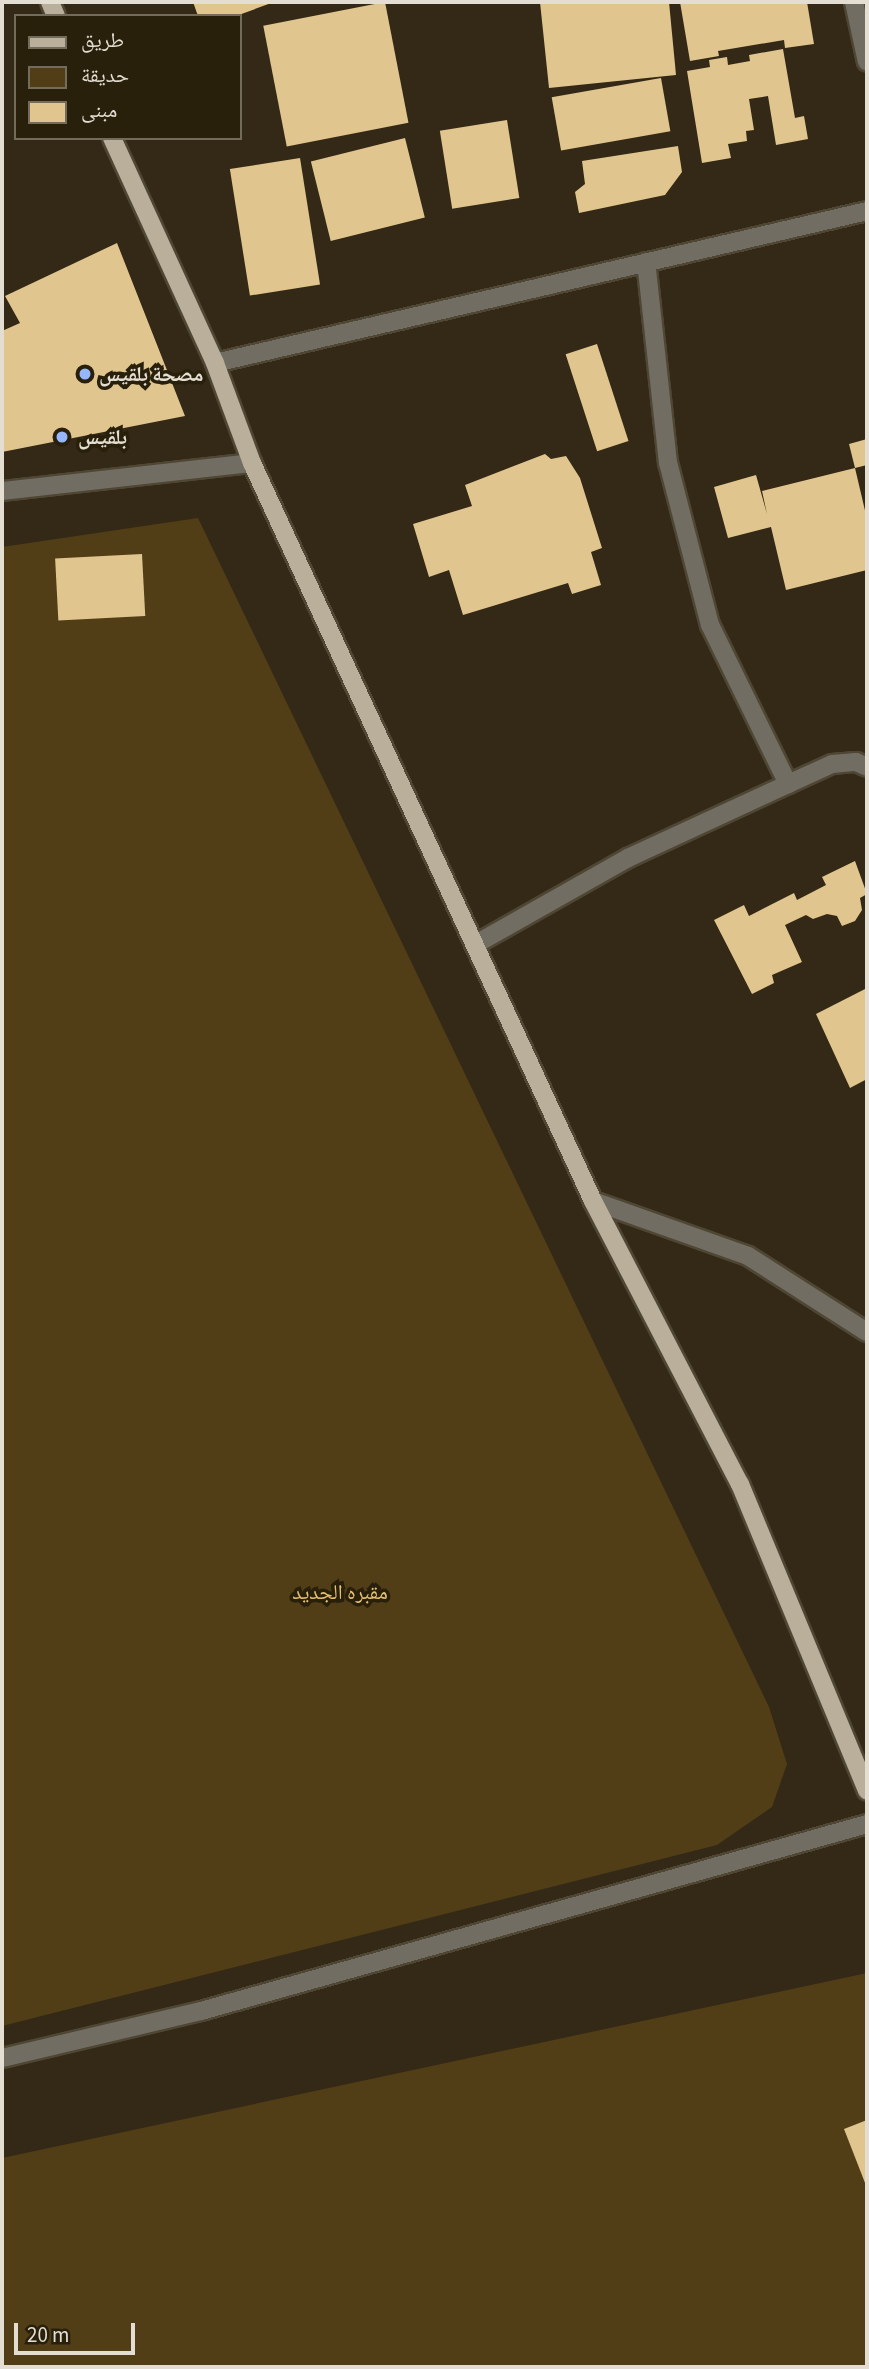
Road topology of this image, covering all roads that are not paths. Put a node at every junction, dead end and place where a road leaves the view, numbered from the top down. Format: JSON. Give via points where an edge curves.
{"nodes":[{"id":1,"x":854,"y":2,"type":"edge"},
{"id":2,"x":867,"y":62,"type":"edge"},
{"id":3,"x":113,"y":140,"type":"edge"},
{"id":4,"x":867,"y":211,"type":"edge"},
{"id":5,"x":646,"y":262,"type":"junction"},
{"id":6,"x":215,"y":363,"type":"junction"},
{"id":7,"x":252,"y":463,"type":"junction"},
{"id":8,"x":2,"y":491,"type":"edge"},
{"id":9,"x":867,"y":767,"type":"edge"},
{"id":10,"x":788,"y":784,"type":"junction"},
{"id":11,"x":477,"y":944,"type":"junction"},
{"id":12,"x":593,"y":1201,"type":"junction"},
{"id":13,"x":867,"y":1332,"type":"edge"},
{"id":14,"x":867,"y":1791,"type":"edge"},
{"id":15,"x":867,"y":1824,"type":"edge"},
{"id":16,"x":2,"y":2058,"type":"edge"}],
"edges":[{"from":1,"to":2,"type":"street"},
{"from":3,"to":6,"type":"main road"},
{"from":4,"to":5,"type":"street"},
{"from":5,"to":6,"type":"street"},
{"from":5,"to":10,"type":"street","via":[[668,463],[710,625]]},
{"from":6,"to":7,"type":"main road"},
{"from":7,"to":8,"type":"street"},
{"from":7,"to":11,"type":"main road"},
{"from":9,"to":10,"type":"street","via":[[856,762],[832,764]]},
{"from":10,"to":11,"type":"street","via":[[628,858]]},
{"from":11,"to":12,"type":"main road"},
{"from":12,"to":13,"type":"street","via":[[748,1256]]},
{"from":12,"to":14,"type":"main road","via":[[740,1483]]},
{"from":15,"to":16,"type":"street","via":[[201,2011]]}]}
